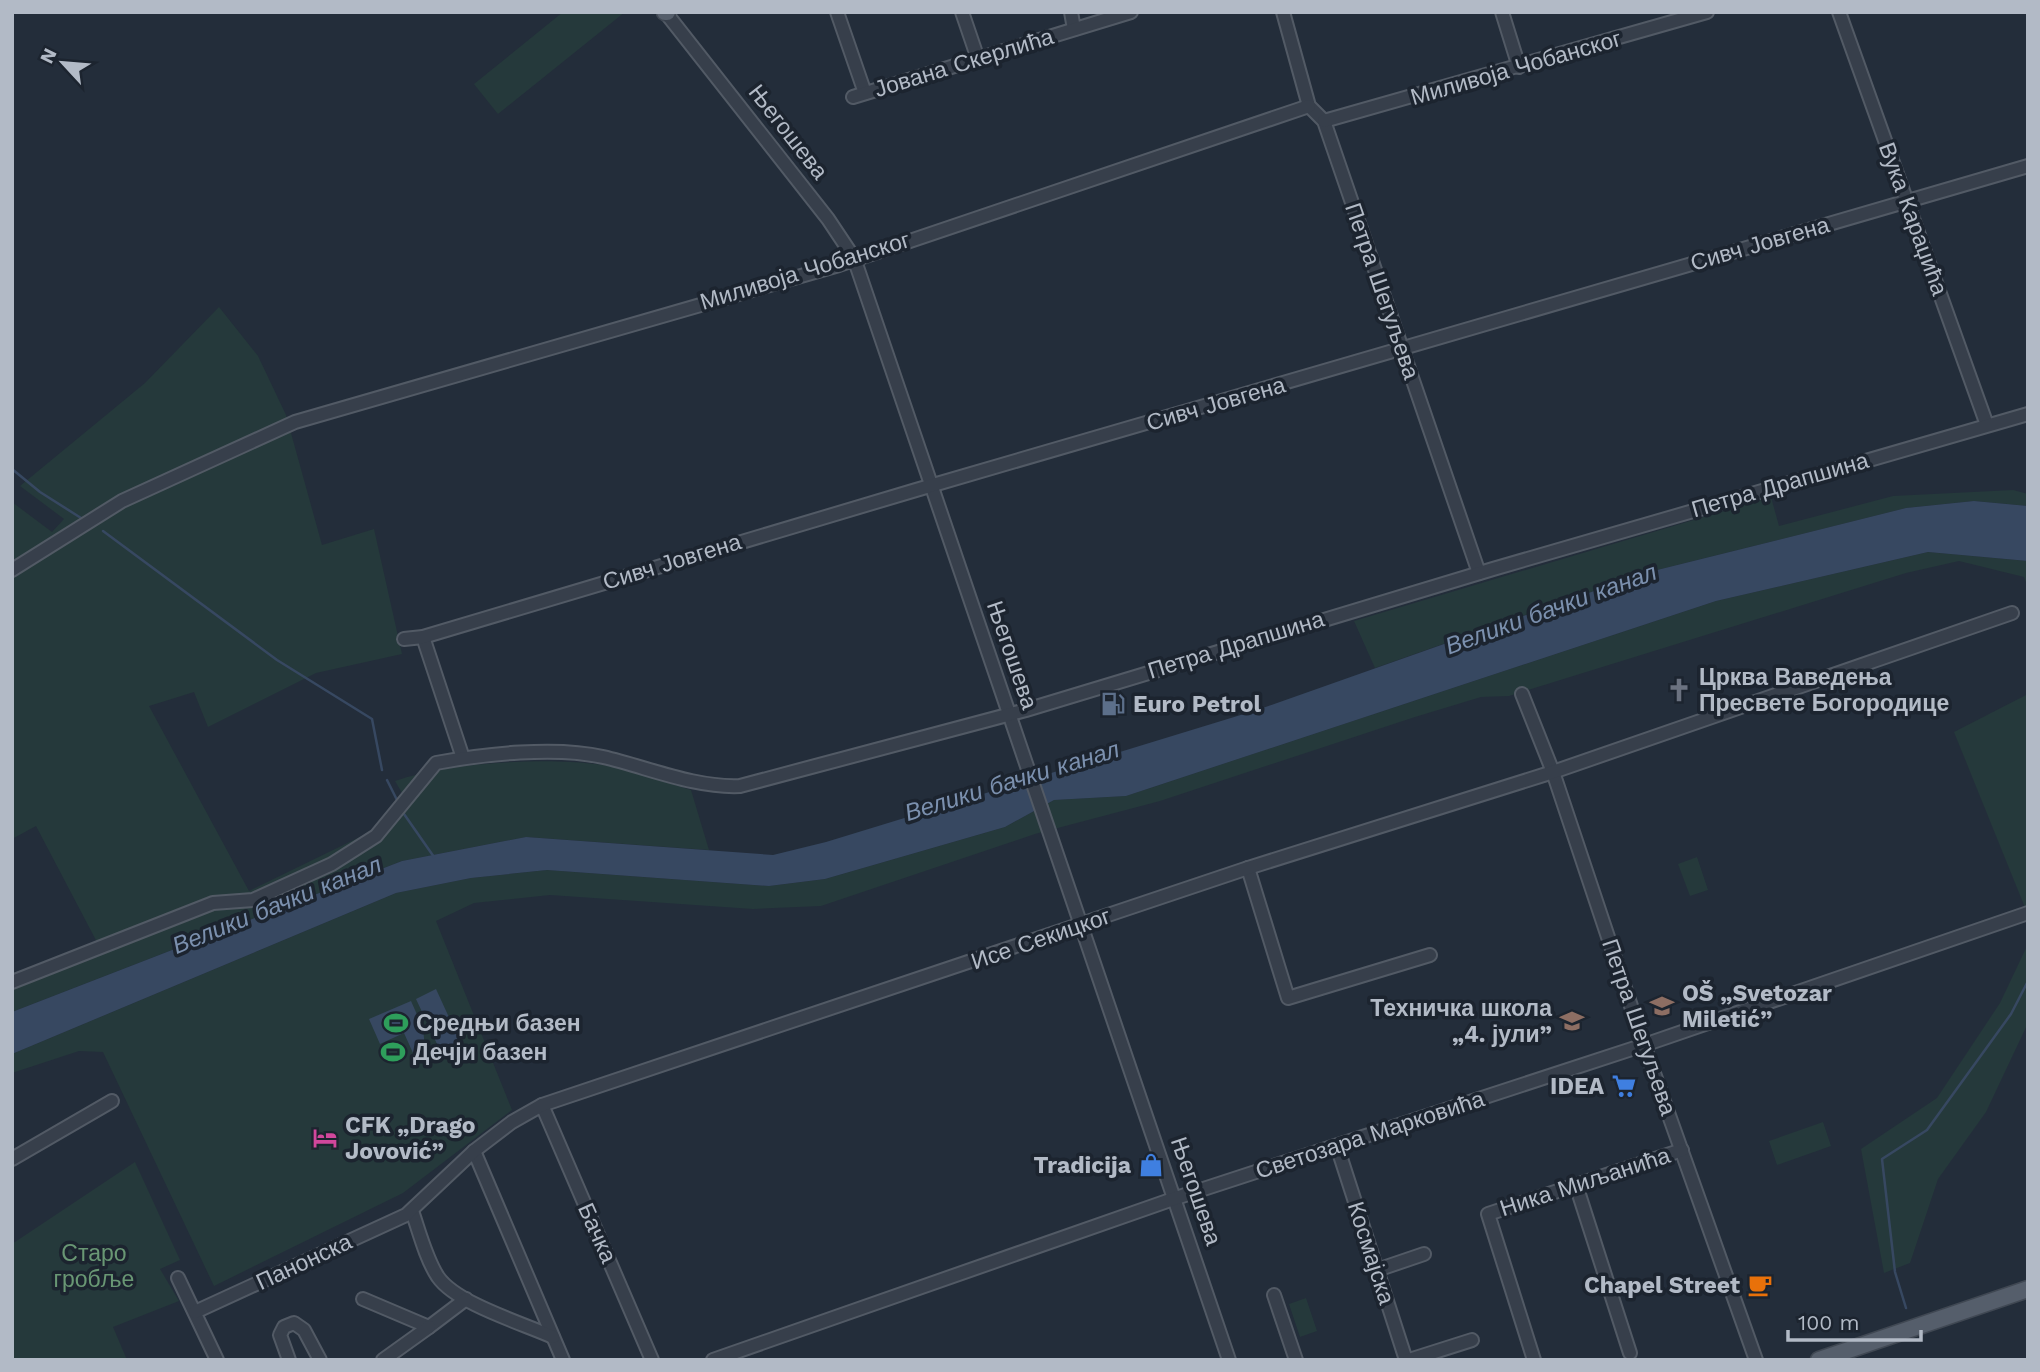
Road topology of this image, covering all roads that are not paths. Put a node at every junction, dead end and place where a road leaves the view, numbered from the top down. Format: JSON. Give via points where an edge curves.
{"nodes":[{"id":1,"x":837,"y":12,"type":"edge"},
{"id":2,"x":962,"y":12,"type":"edge"},
{"id":3,"x":1071,"y":12,"type":"edge"},
{"id":4,"x":1131,"y":12,"type":"edge"},
{"id":5,"x":1283,"y":12,"type":"edge"},
{"id":6,"x":1502,"y":12,"type":"edge"},
{"id":7,"x":1707,"y":12,"type":"edge"},
{"id":8,"x":1839,"y":12,"type":"edge"},
{"id":9,"x":666,"y":13,"type":"edge"},
{"id":10,"x":1074,"y":29,"type":"junction"},
{"id":11,"x":978,"y":59,"type":"junction"},
{"id":12,"x":1519,"y":67,"type":"junction"},
{"id":13,"x":1310,"y":106,"type":"junction"},
{"id":14,"x":1324,"y":121,"type":"junction"},
{"id":15,"x":2028,"y":166,"type":"edge"},
{"id":16,"x":1907,"y":201,"type":"junction"},
{"id":17,"x":854,"y":258,"type":"junction"},
{"id":18,"x":1402,"y":349,"type":"junction"},
{"id":19,"x":2028,"y":414,"type":"edge"},
{"id":20,"x":1987,"y":425,"type":"junction"},
{"id":21,"x":931,"y":486,"type":"junction"},
{"id":22,"x":12,"y":570,"type":"edge"},
{"id":23,"x":1479,"y":573,"type":"junction"},
{"id":24,"x":2012,"y":612,"type":"dead end"},
{"id":25,"x":423,"y":637,"type":"junction"},
{"id":26,"x":404,"y":639,"type":"dead end"},
{"id":27,"x":1522,"y":694,"type":"dead end"},
{"id":28,"x":1008,"y":714,"type":"junction"},
{"id":29,"x":463,"y":758,"type":"junction"},
{"id":30,"x":1553,"y":772,"type":"junction"},
{"id":31,"x":1248,"y":867,"type":"junction"},
{"id":32,"x":2028,"y":913,"type":"edge"},
{"id":33,"x":1080,"y":926,"type":"junction"},
{"id":34,"x":1430,"y":955,"type":"dead end"},
{"id":35,"x":12,"y":982,"type":"edge"},
{"id":36,"x":1644,"y":1045,"type":"junction"},
{"id":37,"x":112,"y":1101,"type":"dead end"},
{"id":38,"x":537,"y":1108,"type":"junction"},
{"id":39,"x":1337,"y":1146,"type":"junction"},
{"id":40,"x":1682,"y":1150,"type":"junction"},
{"id":41,"x":474,"y":1151,"type":"junction"},
{"id":42,"x":12,"y":1158,"type":"edge"},
{"id":43,"x":1576,"y":1185,"type":"junction"},
{"id":44,"x":1176,"y":1198,"type":"junction"},
{"id":45,"x":412,"y":1210,"type":"junction"},
{"id":46,"x":1424,"y":1254,"type":"dead end"},
{"id":47,"x":1377,"y":1270,"type":"junction"},
{"id":48,"x":178,"y":1278,"type":"dead end"},
{"id":49,"x":2028,"y":1289,"type":"edge"},
{"id":50,"x":1274,"y":1295,"type":"dead end"},
{"id":51,"x":466,"y":1298,"type":"junction"},
{"id":52,"x":363,"y":1299,"type":"dead end"},
{"id":53,"x":195,"y":1312,"type":"junction"},
{"id":54,"x":429,"y":1327,"type":"junction"},
{"id":55,"x":553,"y":1337,"type":"junction"},
{"id":56,"x":1472,"y":1340,"type":"dead end"},
{"id":57,"x":1630,"y":1353,"type":"dead end"},
{"id":58,"x":217,"y":1360,"type":"edge"},
{"id":59,"x":289,"y":1360,"type":"edge"},
{"id":60,"x":320,"y":1360,"type":"edge"},
{"id":61,"x":383,"y":1360,"type":"edge"},
{"id":62,"x":563,"y":1360,"type":"edge"},
{"id":63,"x":652,"y":1360,"type":"edge"},
{"id":64,"x":714,"y":1360,"type":"edge"},
{"id":65,"x":1229,"y":1360,"type":"edge"},
{"id":66,"x":1296,"y":1360,"type":"edge"},
{"id":67,"x":1407,"y":1360,"type":"edge"},
{"id":68,"x":1534,"y":1360,"type":"edge"},
{"id":69,"x":1756,"y":1360,"type":"edge"},
{"id":70,"x":1819,"y":1360,"type":"edge"}],
"edges":[{"from":1,"to":11,"type":"street","name":"Јована Скерлића","via":[[859,95]]},
{"from":2,"to":11,"type":"street"},
{"from":3,"to":10,"type":"street","name":"Јована Скерлића"},
{"from":4,"to":10,"type":"street","name":"Јована Скерлића"},
{"from":5,"to":13,"type":"street","name":"Петра Шегуљева"},
{"from":6,"to":12,"type":"street"},
{"from":7,"to":12,"type":"street","name":"Миливоја Чобанског"},
{"from":8,"to":16,"type":"street","name":"Вука Караџића"},
{"from":9,"to":17,"type":"street","name":"Његошева"},
{"from":10,"to":11,"type":"street","name":"Јована Скерлића"},
{"from":12,"to":14,"type":"street","name":"Миливоја Чобанског"},
{"from":13,"to":14,"type":"street","name":"Петра Шегуљева"},
{"from":13,"to":17,"type":"street","name":"Миливоја Чобанског"},
{"from":14,"to":18,"type":"street","name":"Петра Шегуљева"},
{"from":15,"to":16,"type":"street","name":"Сивч Јовгена"},
{"from":16,"to":18,"type":"street","name":"Сивч Јовгена"},
{"from":16,"to":20,"type":"street","name":"Вука Караџића"},
{"from":17,"to":21,"type":"street","name":"Његошева"},
{"from":17,"to":22,"type":"street","name":"Миливоја Чобанског","via":[[295,422],[122,501]]},
{"from":18,"to":21,"type":"street","name":"Сивч Јовгена"},
{"from":18,"to":23,"type":"street","name":"Петра Шегуљева"},
{"from":19,"to":20,"type":"street","name":"Петра Драпшина"},
{"from":20,"to":23,"type":"street","name":"Петра Драпшина"},
{"from":21,"to":25,"type":"street","name":"Сивч Јовгена"},
{"from":21,"to":28,"type":"street","name":"Његошева"},
{"from":23,"to":28,"type":"street","name":"Петра Драпшина"},
{"from":24,"to":30,"type":"street","name":"Исе Секицког"},
{"from":25,"to":26,"type":"street","name":"Сивч Јовгена"},
{"from":25,"to":29,"type":"street"},
{"from":27,"to":30,"type":"street","name":"Петра Шегуљева"},
{"from":28,"to":29,"type":"street","name":"Петра Драпшина","via":[[740,786],[713,785],[603,757],[555,753]]},
{"from":28,"to":33,"type":"street","name":"Његошева"},
{"from":29,"to":35,"type":"street","name":"Петра Драпшина","via":[[436,763],[376,836],[332,864],[253,900],[214,903]]},
{"from":30,"to":31,"type":"street","name":"Исе Секицког"},
{"from":30,"to":36,"type":"street","name":"Петра Шегуљева"},
{"from":31,"to":33,"type":"street","name":"Исе Секицког"},
{"from":31,"to":34,"type":"street","via":[[1288,998]]},
{"from":32,"to":36,"type":"street","name":"Светозара Марковића"},
{"from":33,"to":38,"type":"street","name":"Исе Секицког"},
{"from":33,"to":44,"type":"street","name":"Његошева"},
{"from":36,"to":39,"type":"street","name":"Светозара Марковића"},
{"from":36,"to":40,"type":"street","name":"Петра Шегуљева"},
{"from":37,"to":42,"type":"street"},
{"from":38,"to":41,"type":"street","name":"Панонска"},
{"from":38,"to":63,"type":"street","name":"Бачка"},
{"from":39,"to":44,"type":"street","name":"Светозара Марковића"},
{"from":39,"to":47,"type":"street","name":"Космајска"},
{"from":40,"to":43,"type":"street","name":"Ника Миљанића"},
{"from":40,"to":69,"type":"street","name":"Петра Шегуљева"},
{"from":41,"to":45,"type":"street","name":"Панонска"},
{"from":41,"to":55,"type":"street"},
{"from":43,"to":57,"type":"street"},
{"from":43,"to":68,"type":"street","name":"Ника Миљанића","via":[[1488,1214]]},
{"from":44,"to":64,"type":"street","name":"Светозара Марковића"},
{"from":44,"to":65,"type":"street","name":"Његошева"},
{"from":45,"to":51,"type":"street","via":[[434,1270],[444,1284]]},
{"from":45,"to":53,"type":"street","name":"Панонска"},
{"from":46,"to":47,"type":"street"},
{"from":47,"to":67,"type":"street","name":"Космајска"},
{"from":48,"to":53,"type":"street"},
{"from":49,"to":70,"type":"main road"},
{"from":50,"to":66,"type":"street"},
{"from":51,"to":54,"type":"street"},
{"from":51,"to":55,"type":"street"},
{"from":52,"to":54,"type":"street"},
{"from":53,"to":58,"type":"street"},
{"from":54,"to":61,"type":"street"},
{"from":55,"to":62,"type":"street"},
{"from":56,"to":67,"type":"street"},
{"from":59,"to":60,"type":"street","via":[[280,1335],[294,1323],[304,1330]]}]}
